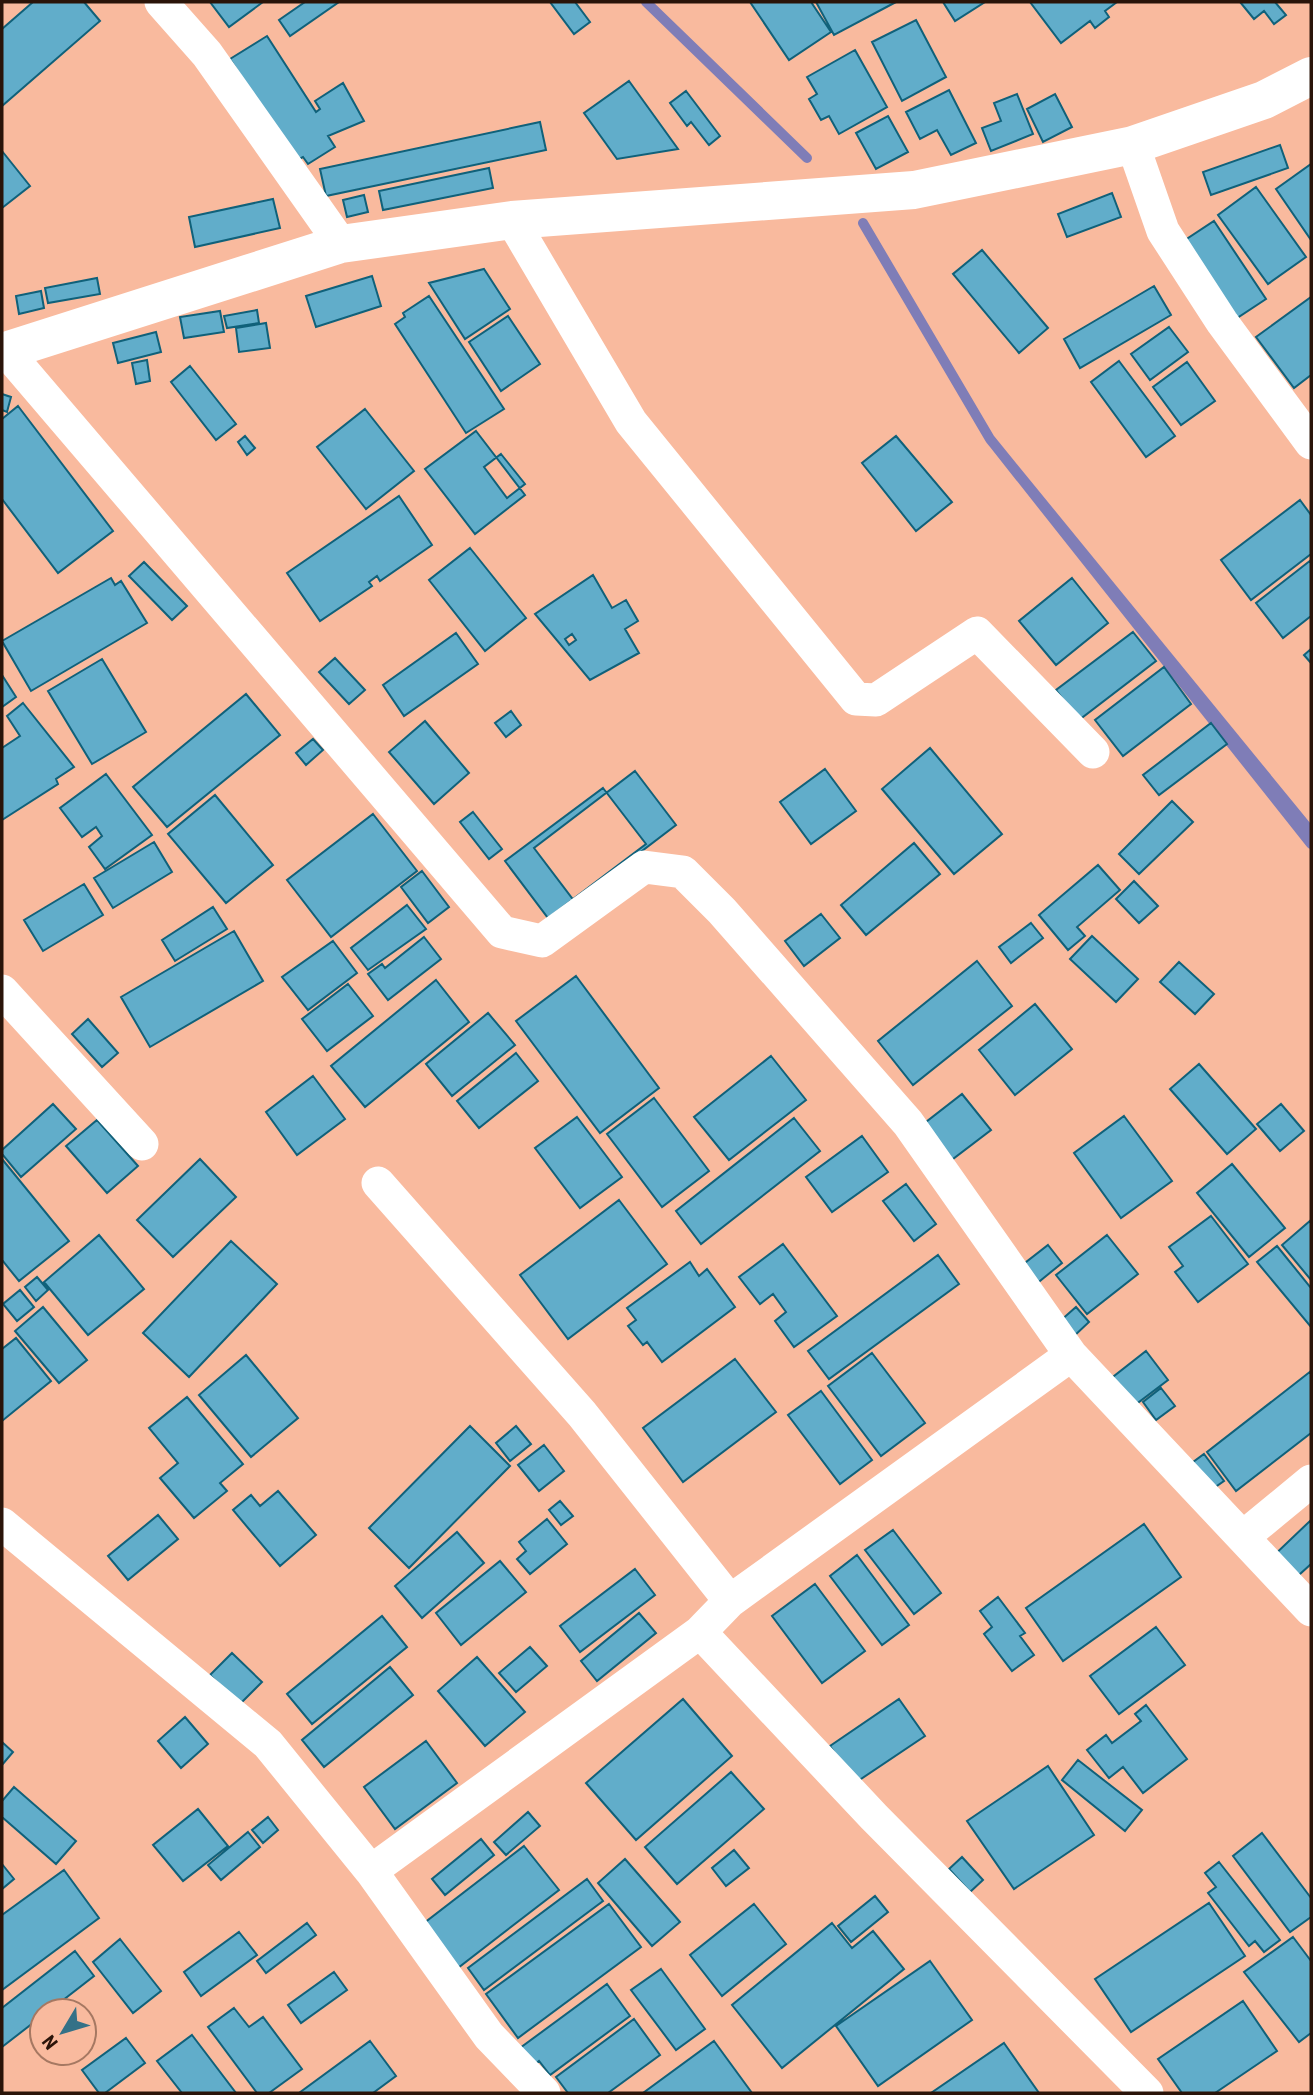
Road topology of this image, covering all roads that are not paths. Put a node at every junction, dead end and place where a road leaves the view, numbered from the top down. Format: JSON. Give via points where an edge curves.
{"nodes":[{"id":1,"x":161,"y":2,"type":"edge"},
{"id":2,"x":1311,"y":76,"type":"edge"},
{"id":3,"x":1133,"y":145,"type":"junction"},
{"id":4,"x":512,"y":220,"type":"junction"},
{"id":5,"x":341,"y":244,"type":"junction"},
{"id":6,"x":4,"y":351,"type":"edge"},
{"id":7,"x":1311,"y":443,"type":"edge"},
{"id":8,"x":1093,"y":752,"type":"dead end"},
{"id":9,"x":2,"y":991,"type":"edge"},
{"id":10,"x":142,"y":1143,"type":"dead end"},
{"id":11,"x":378,"y":1183,"type":"dead end"},
{"id":12,"x":1071,"y":1355,"type":"junction"},
{"id":13,"x":1311,"y":1481,"type":"edge"},
{"id":14,"x":2,"y":1524,"type":"edge"},
{"id":15,"x":1243,"y":1537,"type":"junction"},
{"id":16,"x":730,"y":1601,"type":"junction"},
{"id":17,"x":1311,"y":1610,"type":"edge"},
{"id":18,"x":700,"y":1632,"type":"junction"},
{"id":19,"x":371,"y":1871,"type":"junction"},
{"id":20,"x":544,"y":2093,"type":"edge"},
{"id":21,"x":1147,"y":2093,"type":"edge"}],
"edges":[{"from":1,"to":5,"type":"street","via":[[207,54]]},
{"from":2,"to":3,"type":"street","via":[[1264,100]]},
{"from":3,"to":4,"type":"street","via":[[915,190]]},
{"from":3,"to":7,"type":"street","via":[[1163,231],[1222,322]]},
{"from":4,"to":5,"type":"street"},
{"from":4,"to":8,"type":"street","via":[[631,422],[856,699],[876,700],[977,634]]},
{"from":5,"to":6,"type":"street"},
{"from":6,"to":12,"type":"street","via":[[502,932],[542,941],[644,867],[683,872],[908,1123]]},
{"from":9,"to":10,"type":"street"},
{"from":11,"to":16,"type":"street","via":[[582,1414]]},
{"from":12,"to":15,"type":"street"},
{"from":12,"to":16,"type":"street"},
{"from":13,"to":15,"type":"street"},
{"from":14,"to":19,"type":"street","via":[[268,1744]]},
{"from":15,"to":17,"type":"street"},
{"from":16,"to":18,"type":"street"},
{"from":18,"to":19,"type":"street"},
{"from":18,"to":21,"type":"street","via":[[874,1817]]},
{"from":19,"to":20,"type":"street","via":[[489,2036]]}]}
